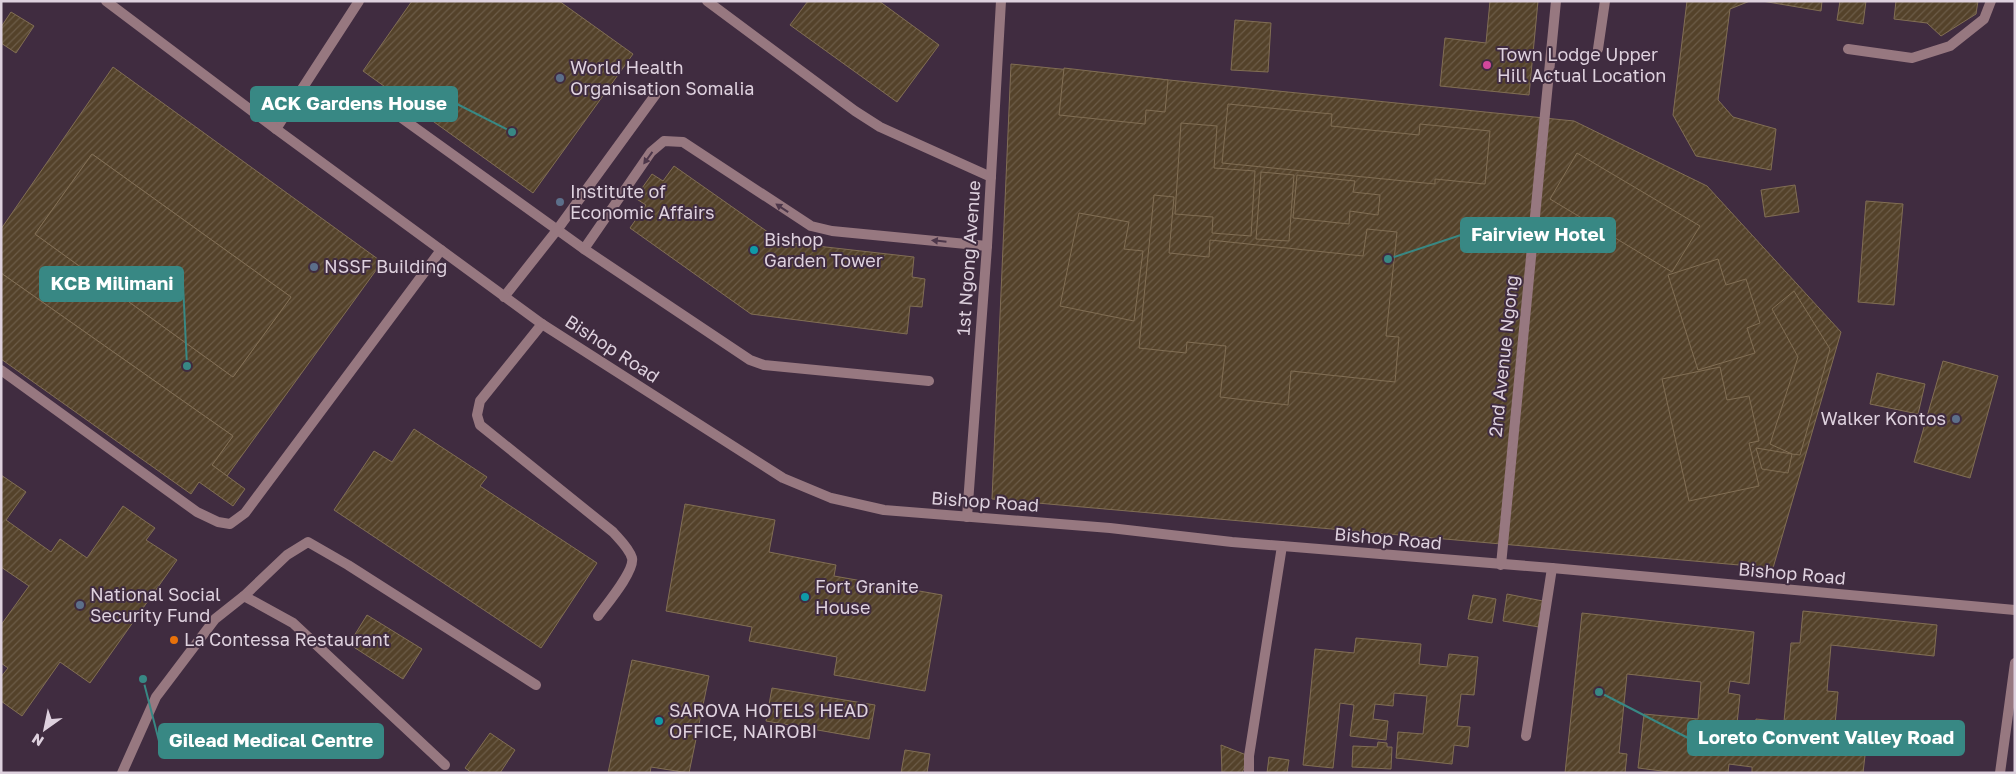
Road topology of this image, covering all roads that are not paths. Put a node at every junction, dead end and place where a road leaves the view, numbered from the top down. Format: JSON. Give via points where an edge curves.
{"nodes":[{"id":1,"x":106,"y":1,"type":"edge"},
{"id":2,"x":359,"y":1,"type":"edge"},
{"id":3,"x":707,"y":1,"type":"edge"},
{"id":4,"x":1001,"y":1,"type":"edge"},
{"id":5,"x":1556,"y":1,"type":"edge"},
{"id":6,"x":1605,"y":1,"type":"edge"},
{"id":7,"x":1990,"y":1,"type":"edge"},
{"id":8,"x":1598,"y":49,"type":"dead end"},
{"id":9,"x":1848,"y":49,"type":"dead end"},
{"id":10,"x":656,"y":94,"type":"dead end"},
{"id":11,"x":371,"y":96,"type":"dead end"},
{"id":12,"x":276,"y":129,"type":"junction"},
{"id":13,"x":991,"y":177,"type":"junction"},
{"id":14,"x":558,"y":230,"type":"junction"},
{"id":15,"x":987,"y":246,"type":"junction"},
{"id":16,"x":584,"y":249,"type":"junction"},
{"id":17,"x":441,"y":250,"type":"junction"},
{"id":18,"x":504,"y":297,"type":"junction"},
{"id":19,"x":542,"y":324,"type":"junction"},
{"id":20,"x":1,"y":370,"type":"edge"},
{"id":21,"x":929,"y":381,"type":"dead end"},
{"id":22,"x":967,"y":516,"type":"junction"},
{"id":23,"x":1282,"y":546,"type":"junction"},
{"id":24,"x":1501,"y":565,"type":"junction"},
{"id":25,"x":1552,"y":568,"type":"junction"},
{"id":26,"x":244,"y":596,"type":"junction"},
{"id":27,"x":2015,"y":610,"type":"edge"},
{"id":28,"x":598,"y":616,"type":"dead end"},
{"id":29,"x":2015,"y":664,"type":"edge"},
{"id":30,"x":536,"y":685,"type":"dead end"},
{"id":31,"x":1526,"y":736,"type":"dead end"},
{"id":32,"x":445,"y":765,"type":"dead end"},
{"id":33,"x":122,"y":773,"type":"edge"},
{"id":34,"x":1250,"y":773,"type":"edge"},
{"id":35,"x":2000,"y":773,"type":"edge"}],
"edges":[{"from":1,"to":12,"type":"street","name":"Bishop Road"},
{"from":2,"to":12,"type":"street"},
{"from":3,"to":13,"type":"street","via":[[880,127]]},
{"from":4,"to":13,"type":"street","name":"1st Ngong Avenue"},
{"from":5,"to":24,"type":"street","name":"2nd Avenue Ngong"},
{"from":6,"to":8,"type":"street"},
{"from":7,"to":9,"type":"street","via":[[1984,19],[1950,46],[1912,58]]},
{"from":10,"to":14,"type":"street"},
{"from":11,"to":14,"type":"street"},
{"from":12,"to":17,"type":"street","name":"Bishop Road"},
{"from":13,"to":15,"type":"street","name":"1st Ngong Avenue"},
{"from":14,"to":16,"type":"street"},
{"from":14,"to":18,"type":"street"},
{"from":15,"to":16,"type":"street","one_way":true,"via":[[832,231],[811,226],[684,142],[664,141],[652,152]]},
{"from":15,"to":22,"type":"street","name":"1st Ngong Avenue"},
{"from":16,"to":21,"type":"street","via":[[750,360],[764,365]]},
{"from":17,"to":18,"type":"street","name":"Bishop Road"},
{"from":17,"to":20,"type":"street","via":[[245,513],[230,524],[197,512]]},
{"from":18,"to":19,"type":"street","name":"Bishop Road"},
{"from":19,"to":22,"type":"street","name":"Bishop Road","via":[[783,478],[831,498],[884,510]]},
{"from":19,"to":28,"type":"street","via":[[480,401],[478,415],[480,425],[613,532],[626,547],[632,560],[630,572]]},
{"from":22,"to":23,"type":"street","name":"Bishop Road"},
{"from":23,"to":24,"type":"street","name":"Bishop Road"},
{"from":23,"to":34,"type":"street","via":[[1249,756]]},
{"from":24,"to":25,"type":"street","name":"Bishop Road"},
{"from":25,"to":27,"type":"street","name":"Bishop Road"},
{"from":25,"to":31,"type":"street"},
{"from":26,"to":30,"type":"street","via":[[287,555],[308,542]]},
{"from":26,"to":32,"type":"street","via":[[293,623]]},
{"from":26,"to":33,"type":"street","via":[[215,619],[156,698]]},
{"from":29,"to":35,"type":"street"}]}
